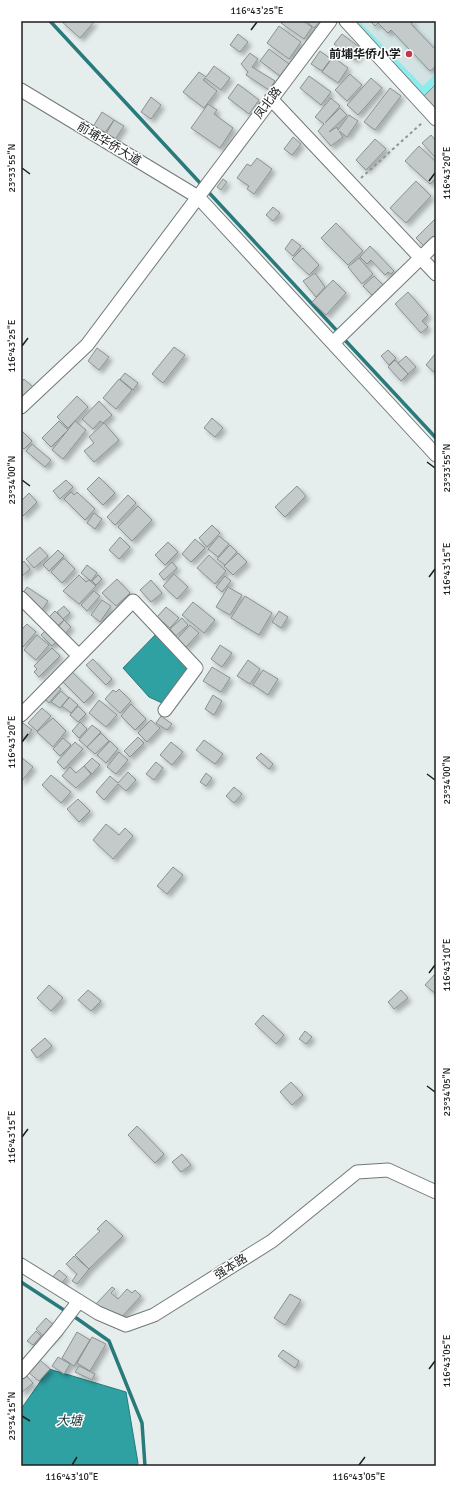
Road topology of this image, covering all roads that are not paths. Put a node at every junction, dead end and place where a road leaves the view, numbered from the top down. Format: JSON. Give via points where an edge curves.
{"nodes":[{"id":1,"x":330,"y":21,"type":"edge"},
{"id":2,"x":346,"y":21,"type":"edge"},
{"id":3,"x":21,"y":90,"type":"edge"},
{"id":4,"x":271,"y":99,"type":"junction"},
{"id":5,"x":434,"y":117,"type":"edge"},
{"id":6,"x":202,"y":191,"type":"junction"},
{"id":7,"x":436,"y":243,"type":"edge"},
{"id":8,"x":421,"y":258,"type":"junction"},
{"id":9,"x":436,"y":274,"type":"edge"},
{"id":10,"x":338,"y":338,"type":"junction"},
{"id":11,"x":21,"y":407,"type":"edge"},
{"id":12,"x":436,"y":454,"type":"edge"},
{"id":13,"x":21,"y":598,"type":"edge"},
{"id":14,"x":79,"y":656,"type":"junction"},
{"id":15,"x":165,"y":710,"type":"dead end"},
{"id":16,"x":21,"y":715,"type":"edge"},
{"id":17,"x":436,"y":1192,"type":"edge"},
{"id":18,"x":21,"y":1265,"type":"edge"},
{"id":19,"x":73,"y":1310,"type":"junction"},
{"id":20,"x":21,"y":1372,"type":"edge"}],
"edges":[{"from":1,"to":4,"type":"street","name":"凤北路"},
{"from":2,"to":5,"type":"street"},
{"from":3,"to":6,"type":"street","name":"前埔华侨大道"},
{"from":4,"to":6,"type":"street","name":"凤北路"},
{"from":4,"to":8,"type":"street"},
{"from":6,"to":10,"type":"street","name":"前埔华侨大道"},
{"from":6,"to":11,"type":"street","name":"凤北路","via":[[87,345]]},
{"from":7,"to":8,"type":"street"},
{"from":8,"to":9,"type":"street"},
{"from":8,"to":10,"type":"street"},
{"from":10,"to":12,"type":"street","name":"前埔华侨大道"},
{"from":13,"to":14,"type":"street"},
{"from":14,"to":15,"type":"street","via":[[133,601],[196,668]]},
{"from":14,"to":16,"type":"street"},
{"from":17,"to":19,"type":"street","name":"强本路","via":[[388,1170],[357,1172],[272,1241],[154,1315],[126,1325],[98,1313]]},
{"from":18,"to":19,"type":"street","name":"强本路"},
{"from":19,"to":20,"type":"street"}]}
